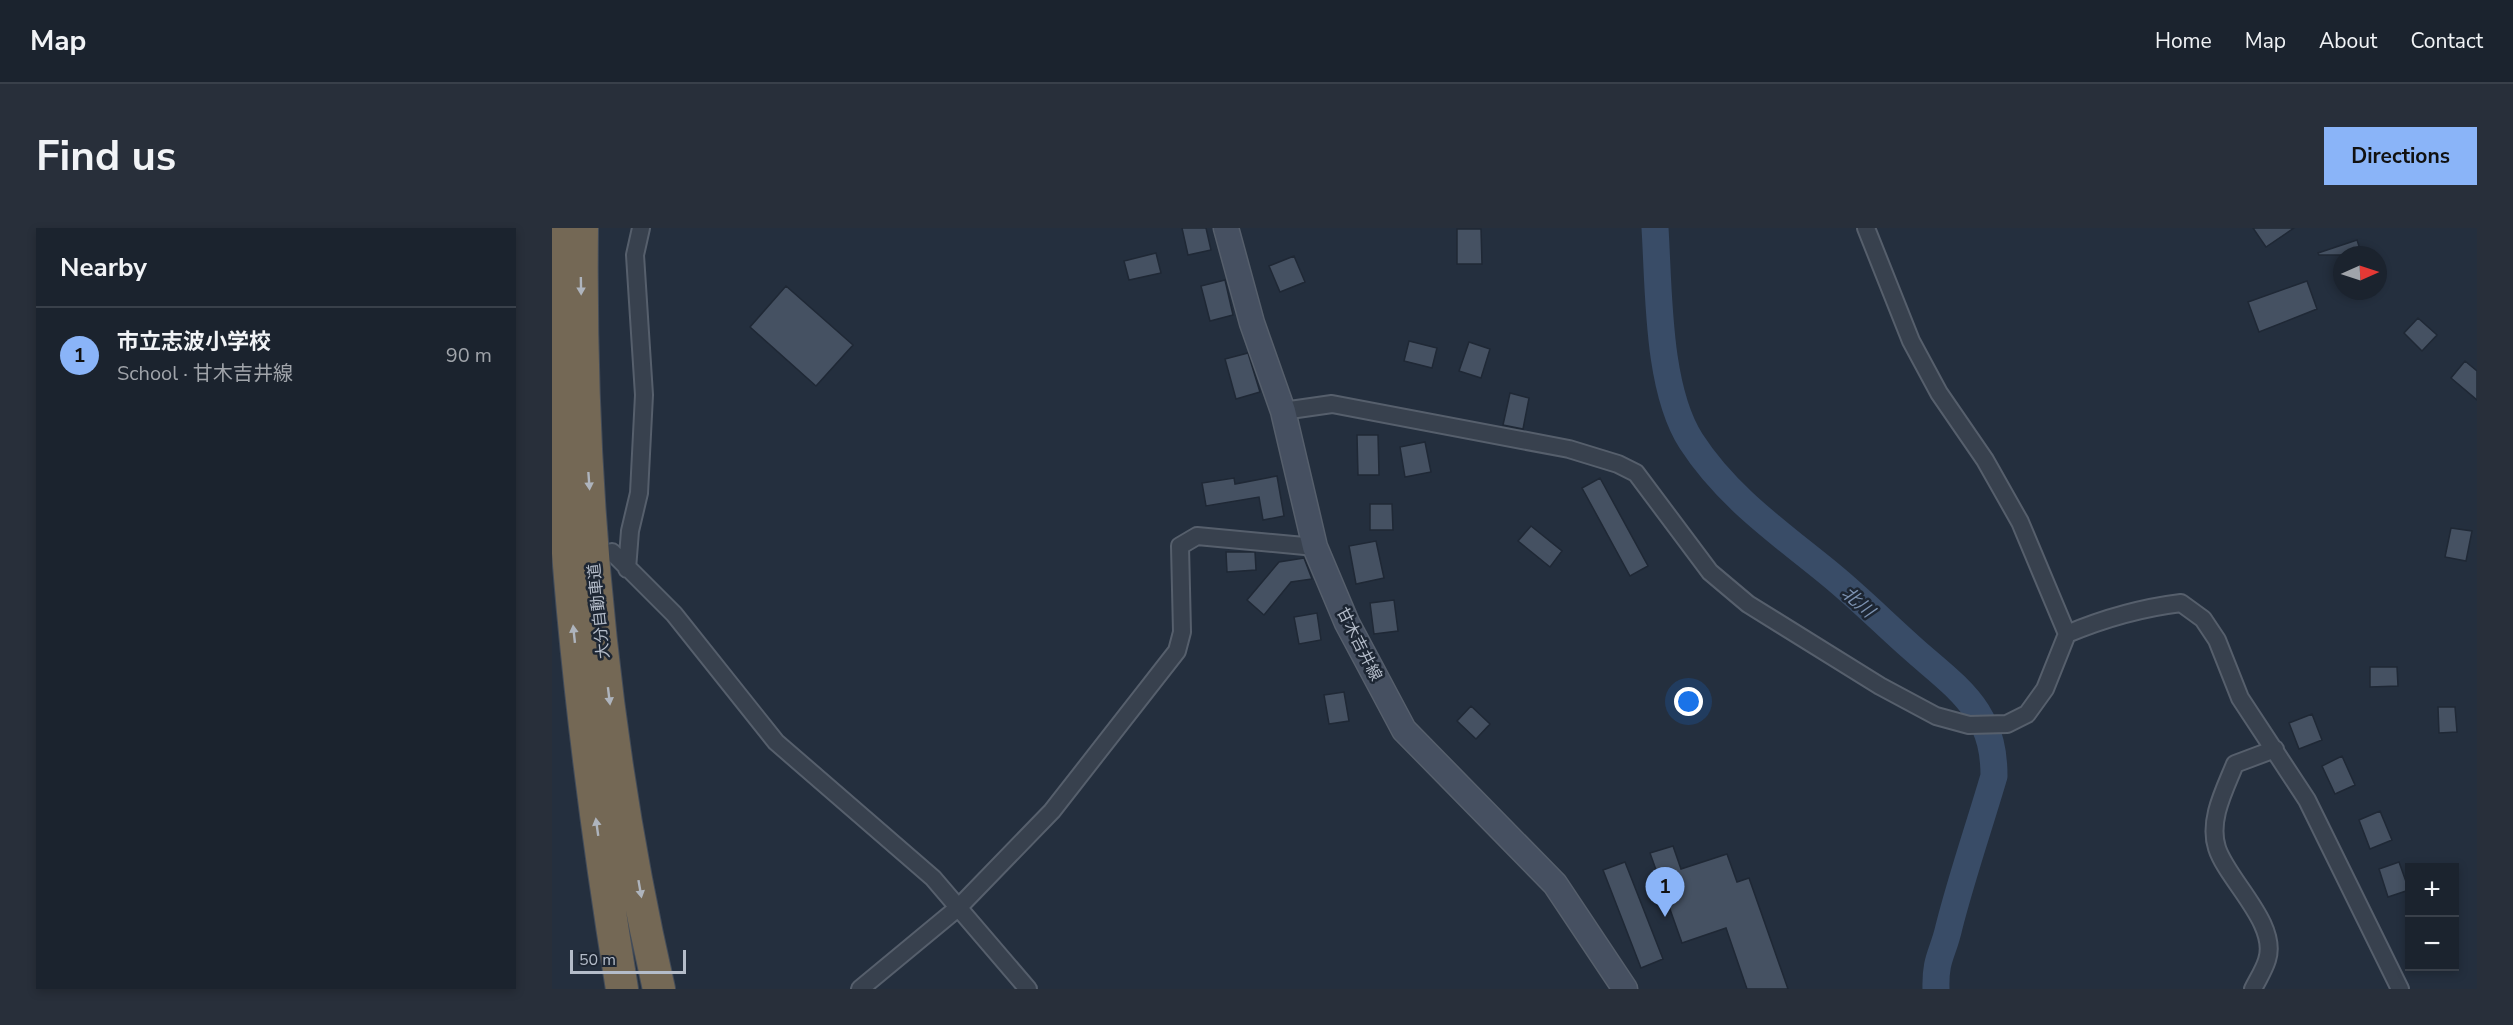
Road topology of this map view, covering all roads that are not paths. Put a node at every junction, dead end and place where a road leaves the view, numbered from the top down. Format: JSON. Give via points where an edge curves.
{"nodes":[{"id":1,"x":556,"y":228,"type":"edge"},
{"id":2,"x":582,"y":228,"type":"edge"},
{"id":3,"x":641,"y":228,"type":"edge"},
{"id":4,"x":1226,"y":228,"type":"edge"},
{"id":5,"x":1866,"y":228,"type":"edge"},
{"id":6,"x":1284,"y":411,"type":"junction"},
{"id":7,"x":1315,"y":548,"type":"junction"},
{"id":8,"x":612,"y":552,"type":"dead end"},
{"id":9,"x":627,"y":569,"type":"junction"},
{"id":10,"x":2067,"y":634,"type":"junction"},
{"id":11,"x":2275,"y":749,"type":"junction"},
{"id":12,"x":959,"y":907,"type":"junction"},
{"id":13,"x":869,"y":987,"type":"edge"},
{"id":14,"x":622,"y":989,"type":"edge"},
{"id":15,"x":659,"y":989,"type":"edge"},
{"id":16,"x":1028,"y":989,"type":"edge"},
{"id":17,"x":1625,"y":989,"type":"edge"},
{"id":18,"x":2253,"y":989,"type":"edge"},
{"id":19,"x":2400,"y":989,"type":"edge"}],
"edges":[{"from":14,"to":1,"type":"highway","name":"大分自動車道","one_way":true,"via":[[584,732],[569,584],[560,442]]},
{"from":2,"to":15,"type":"highway","name":"大分自動車道","one_way":true,"via":[[585,415],[594,562],[609,703]]},
{"from":3,"to":9,"type":"street","via":[[635,255],[644,395],[639,493]]},
{"from":4,"to":6,"type":"main road","name":"甘木吉井線","via":[[1252,324]]},
{"from":5,"to":10,"type":"street","via":[[1911,340],[1939,393],[1985,460],[2020,522]]},
{"from":6,"to":7,"type":"main road","name":"甘木吉井線"},
{"from":6,"to":10,"type":"street","via":[[1332,404],[1569,449],[1618,464],[1636,473],[1710,572],[1748,604],[1936,716],[1969,724],[2007,724],[2027,714],[2046,689]]},
{"from":7,"to":12,"type":"street","via":[[1197,536],[1180,546],[1182,632],[1177,651],[1052,811]]},
{"from":7,"to":17,"type":"main road","name":"甘木吉井線","via":[[1347,623],[1404,730],[1556,884]]},
{"from":8,"to":9,"type":"street"},
{"from":9,"to":12,"type":"street","via":[[674,614],[698,649],[776,742],[933,878]]},
{"from":10,"to":11,"type":"street","via":[[2105,618],[2181,603],[2203,619],[2217,640],[2240,698]]},
{"from":11,"to":18,"type":"street","via":[[2235,764],[2216,818],[2216,846],[2265,932],[2268,957]]},
{"from":11,"to":19,"type":"street","via":[[2307,800]]},
{"from":12,"to":13,"type":"street"},
{"from":12,"to":16,"type":"street"}]}
